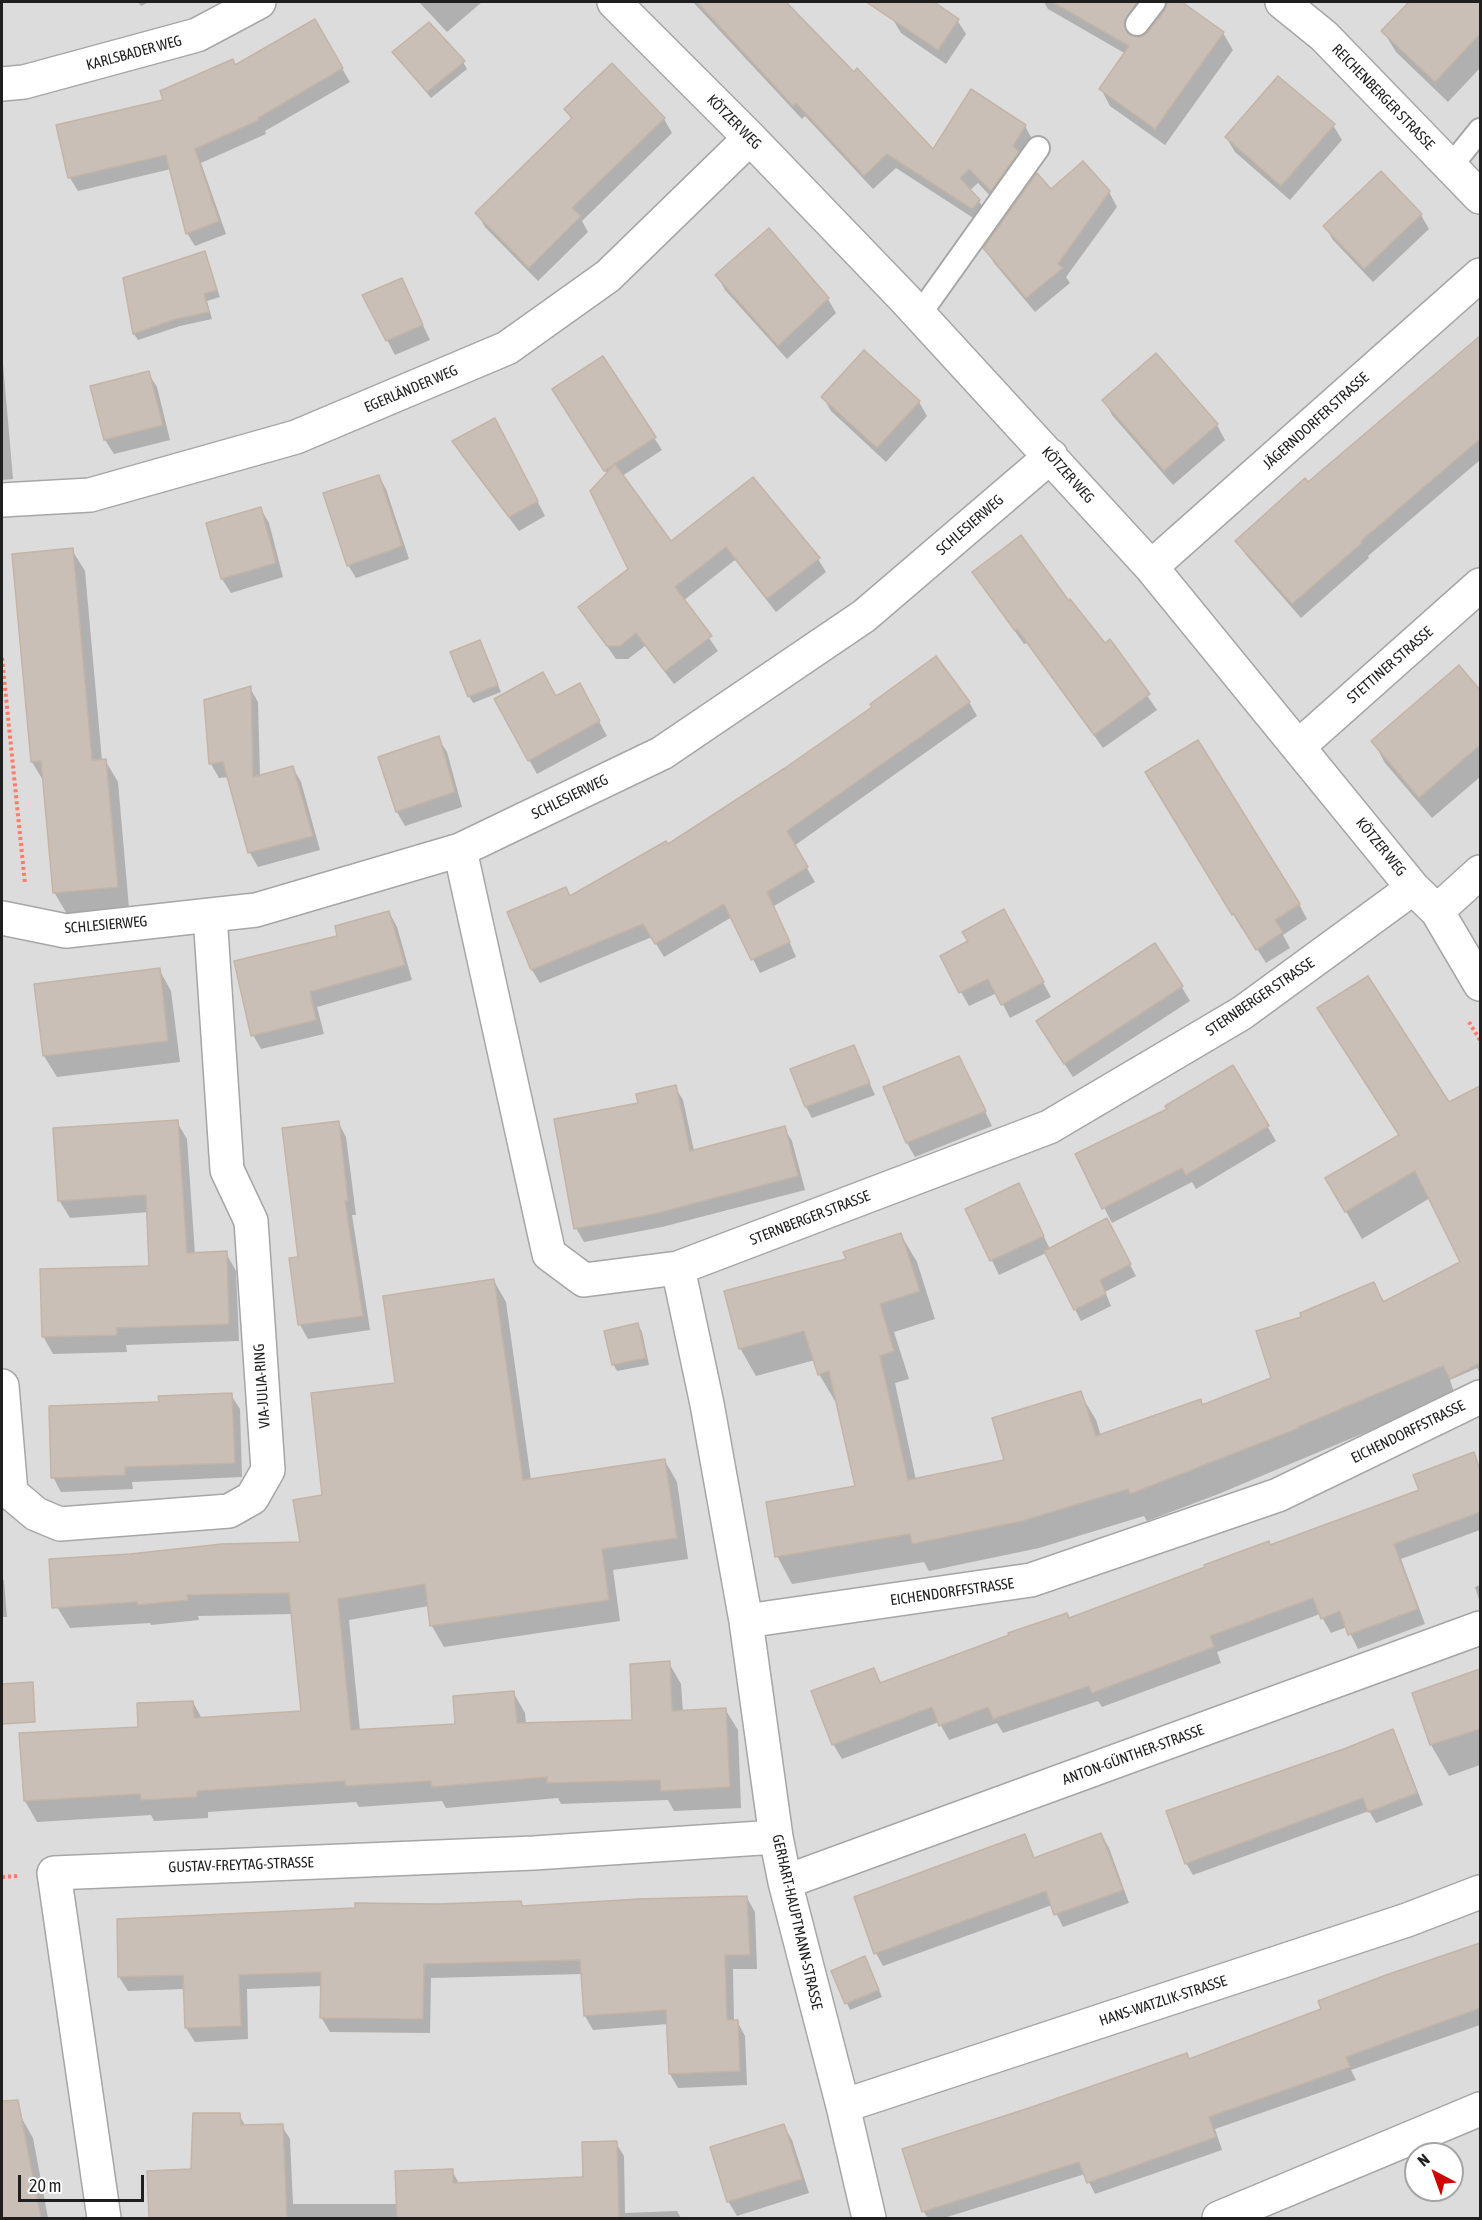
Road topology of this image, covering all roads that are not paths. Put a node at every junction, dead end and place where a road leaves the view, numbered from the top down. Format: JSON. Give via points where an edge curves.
{"nodes":[{"id":1,"x":259,"y":2,"type":"edge"},
{"id":2,"x":614,"y":2,"type":"edge"},
{"id":3,"x":1154,"y":2,"type":"edge"},
{"id":4,"x":1282,"y":2,"type":"edge"},
{"id":5,"x":1137,"y":24,"type":"dead end"},
{"id":6,"x":2,"y":84,"type":"edge"},
{"id":7,"x":1480,"y":130,"type":"edge"},
{"id":8,"x":750,"y":138,"type":"junction"},
{"id":9,"x":1038,"y":148,"type":"dead end"},
{"id":10,"x":1451,"y":166,"type":"junction"},
{"id":11,"x":1480,"y":197,"type":"edge"},
{"id":12,"x":1480,"y":275,"type":"edge"},
{"id":13,"x":920,"y":315,"type":"junction"},
{"id":14,"x":1050,"y":456,"type":"junction"},
{"id":15,"x":2,"y":500,"type":"edge"},
{"id":16,"x":1151,"y":567,"type":"junction"},
{"id":17,"x":1480,"y":585,"type":"edge"},
{"id":18,"x":1299,"y":746,"type":"junction"},
{"id":19,"x":460,"y":850,"type":"junction"},
{"id":20,"x":1480,"y":872,"type":"edge"},
{"id":21,"x":1413,"y":888,"type":"junction"},
{"id":22,"x":1437,"y":911,"type":"junction"},
{"id":23,"x":210,"y":915,"type":"junction"},
{"id":24,"x":16,"y":921,"type":"edge"},
{"id":25,"x":1480,"y":984,"type":"edge"},
{"id":26,"x":678,"y":1268,"type":"junction"},
{"id":27,"x":2,"y":1386,"type":"edge"},
{"id":28,"x":1480,"y":1397,"type":"edge"},
{"id":29,"x":746,"y":1621,"type":"junction"},
{"id":30,"x":1480,"y":1628,"type":"edge"},
{"id":31,"x":776,"y":1836,"type":"junction"},
{"id":32,"x":785,"y":1882,"type":"junction"},
{"id":33,"x":1480,"y":1892,"type":"edge"},
{"id":34,"x":843,"y":2106,"type":"junction"},
{"id":35,"x":1480,"y":2109,"type":"edge"},
{"id":36,"x":104,"y":2218,"type":"edge"},
{"id":37,"x":869,"y":2218,"type":"edge"},
{"id":38,"x":1219,"y":2218,"type":"edge"}],
"edges":[{"from":1,"to":6,"type":"street","name":"KARLSBADER WEG","via":[[197,36],[24,82]]},
{"from":2,"to":8,"type":"street","name":"KÖTZER WEG"},
{"from":3,"to":5,"type":"lane"},
{"from":4,"to":10,"type":"street","name":"REICHENBERGER STRASSE","via":[[1323,36]]},
{"from":7,"to":10,"type":"lane"},
{"from":8,"to":13,"type":"street","name":"KÖTZER WEG"},
{"from":8,"to":15,"type":"street","name":"EGERLÄNDER WEG","via":[[608,276],[507,348],[296,437],[90,495]]},
{"from":9,"to":13,"type":"lane"},
{"from":10,"to":11,"type":"street","name":"REICHENBERGER STRASSE"},
{"from":12,"to":16,"type":"street","name":"JÄGERNDORFER STRASSE"},
{"from":13,"to":14,"type":"street","name":"KÖTZER WEG"},
{"from":14,"to":16,"type":"street","name":"KÖTZER WEG"},
{"from":14,"to":19,"type":"street","name":"SCHLESIERWEG","via":[[864,616],[662,753]]},
{"from":16,"to":18,"type":"street","name":"KÖTZER WEG"},
{"from":17,"to":18,"type":"street","name":"STETTINER STRASSE"},
{"from":18,"to":21,"type":"street","name":"KÖTZER WEG"},
{"from":19,"to":23,"type":"street","name":"SCHLESIERWEG","via":[[256,910]]},
{"from":19,"to":26,"type":"street","name":"STERNBERGER STRASSE","via":[[549,1254],[585,1280]]},
{"from":20,"to":22,"type":"street"},
{"from":21,"to":22,"type":"street","name":"KÖTZER WEG"},
{"from":21,"to":26,"type":"street","name":"STERNBERGER STRASSE","via":[[1242,1013],[1049,1127]]},
{"from":22,"to":25,"type":"street","name":"KÖTZER WEG"},
{"from":23,"to":24,"type":"street","name":"SCHLESIERWEG","via":[[66,931]]},
{"from":23,"to":27,"type":"street","name":"VIA-JULIA-RING","via":[[227,1170],[251,1221],[268,1470],[252,1498],[229,1511],[60,1524],[36,1514],[11,1493]]},
{"from":26,"to":29,"type":"street"},
{"from":28,"to":29,"type":"street","name":"EICHENDORFFSTRASSE","via":[[1278,1495],[1031,1580]]},
{"from":29,"to":31,"type":"street","name":"GERHART-HAUPTMANN-STRASSE"},
{"from":30,"to":32,"type":"street","name":"ANTON-GÜNTHER-STRASSE"},
{"from":31,"to":32,"type":"street","name":"GERHART-HAUPTMANN-STRASSE"},
{"from":31,"to":36,"type":"street","name":"GUSTAV-FREYTAG-STRASSE","via":[[534,1853],[54,1873]]},
{"from":32,"to":34,"type":"street","name":"GERHART-HAUPTMANN-STRASSE"},
{"from":33,"to":34,"type":"street","name":"HANS-WATZLIK-STRASSE","via":[[1407,1920]]},
{"from":34,"to":37,"type":"street","name":"GERHART-HAUPTMANN-STRASSE"},
{"from":35,"to":38,"type":"street"}]}
